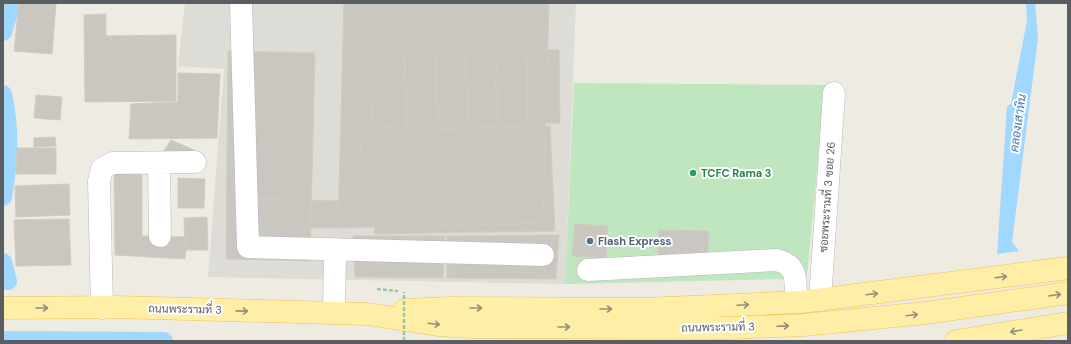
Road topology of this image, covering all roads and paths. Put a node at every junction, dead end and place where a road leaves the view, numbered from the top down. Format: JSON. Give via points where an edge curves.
{"nodes":[{"id":1,"x":240,"y":3,"type":"edge"},
{"id":2,"x":834,"y":93,"type":"dead end"},
{"id":3,"x":159,"y":162,"type":"junction"},
{"id":4,"x":195,"y":162,"type":"dead end"},
{"id":5,"x":160,"y":236,"type":"dead end"},
{"id":6,"x":335,"y":249,"type":"junction"},
{"id":7,"x":543,"y":255,"type":"dead end"},
{"id":8,"x":1068,"y":268,"type":"edge"},
{"id":9,"x":588,"y":270,"type":"dead end"},
{"id":10,"x":377,"y":289,"type":"dead end"},
{"id":11,"x":1068,"y":293,"type":"edge"},
{"id":12,"x":820,"y":300,"type":"junction"},
{"id":13,"x":796,"y":302,"type":"junction"},
{"id":14,"x":3,"y":308,"type":"edge"},
{"id":15,"x":102,"y":308,"type":"junction"},
{"id":16,"x":334,"y":313,"type":"junction"},
{"id":17,"x":368,"y":314,"type":"junction"},
{"id":18,"x":1068,"y":323,"type":"edge"},
{"id":19,"x":404,"y":341,"type":"edge"},
{"id":20,"x":956,"y":341,"type":"edge"}],
"edges":[{"from":1,"to":6,"type":"lane","via":[[248,247]]},
{"from":2,"to":12,"type":"lane","name":"ซอยพระรามที่ 3 ซอย 26"},
{"from":3,"to":4,"type":"lane"},
{"from":3,"to":5,"type":"lane"},
{"from":3,"to":15,"type":"lane","via":[[112,163],[102,169],[99,180]]},
{"from":6,"to":7,"type":"lane"},
{"from":6,"to":16,"type":"lane"},
{"from":12,"to":8,"type":"main road","name":"ถนนพระรามที่ 3","one_way":true},
{"from":9,"to":13,"type":"lane","via":[[776,260],[786,263],[792,269]]},
{"from":10,"to":19,"type":"path","bridge":true,"via":[[404,292]]},
{"from":17,"to":11,"type":"main road","name":"ถนนพระรามที่ 3","one_way":true,"via":[[469,327],[730,328],[884,318]]},
{"from":12,"to":13,"type":"main road","name":"ถนนพระรามที่ 3"},
{"from":17,"to":13,"type":"main road","name":"ถนนพระรามที่ 3","one_way":true,"via":[[427,309],[644,309]]},
{"from":14,"to":15,"type":"main road","name":"ถนนพระรามที่ 3","one_way":true},
{"from":15,"to":16,"type":"main road","name":"ถนนพระรามที่ 3","one_way":true},
{"from":16,"to":17,"type":"main road","name":"ถนนพระรามที่ 3"},
{"from":18,"to":20,"type":"main road","one_way":true}]}
